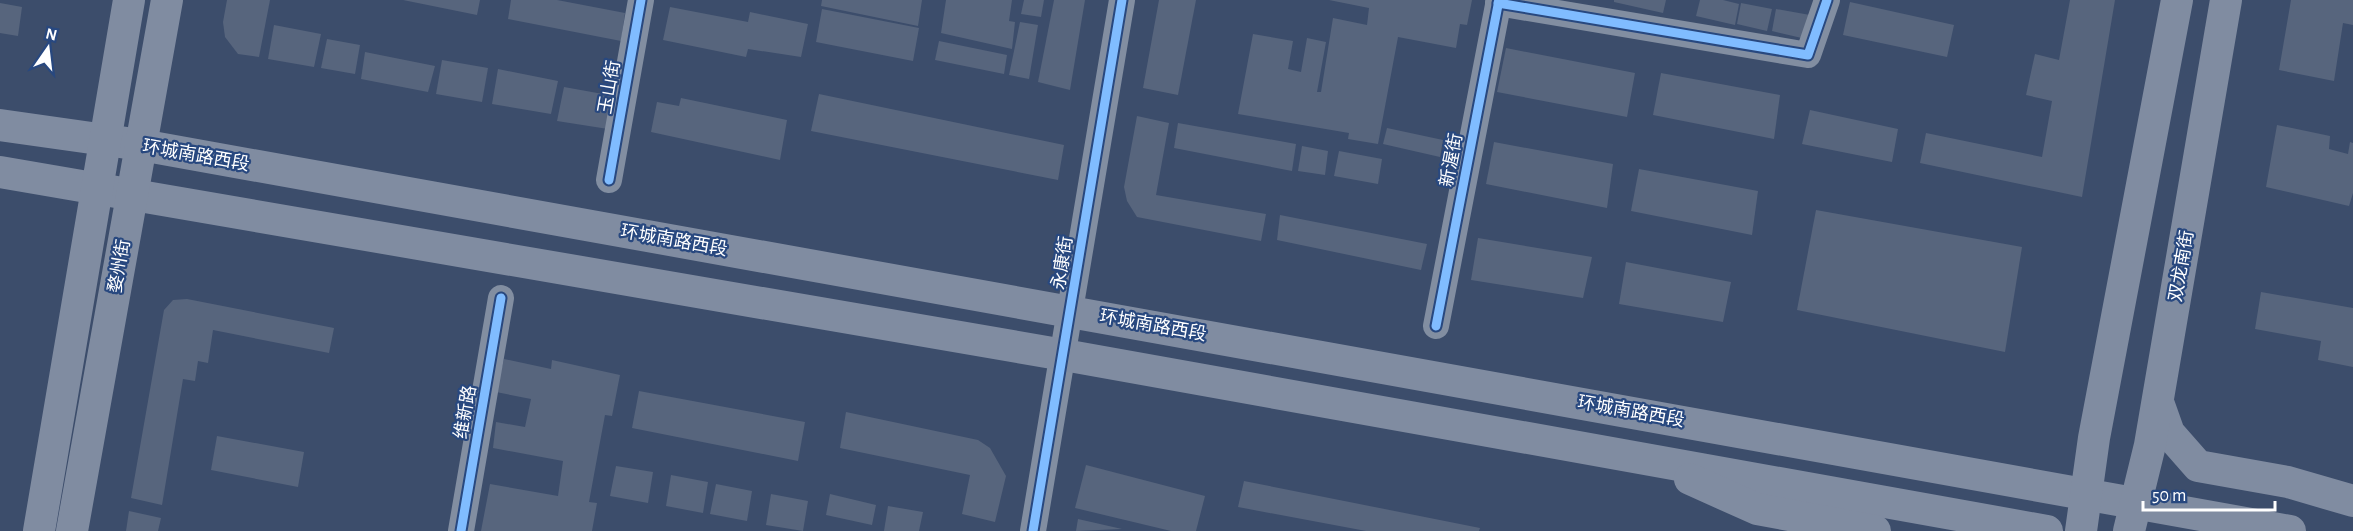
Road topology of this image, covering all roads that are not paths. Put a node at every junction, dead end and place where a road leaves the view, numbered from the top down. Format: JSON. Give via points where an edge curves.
{"nodes":[{"id":1,"x":129,"y":0,"type":"edge"},
{"id":2,"x":167,"y":0,"type":"edge"},
{"id":3,"x":641,"y":0,"type":"edge"},
{"id":4,"x":1122,"y":0,"type":"edge"},
{"id":5,"x":1827,"y":0,"type":"edge"},
{"id":6,"x":2177,"y":0,"type":"edge"},
{"id":7,"x":2226,"y":0,"type":"edge"},
{"id":8,"x":1499,"y":1,"type":"edge"},
{"id":9,"x":7,"y":126,"type":"edge"},
{"id":10,"x":105,"y":140,"type":"junction"},
{"id":11,"x":141,"y":145,"type":"junction"},
{"id":12,"x":4,"y":173,"type":"edge"},
{"id":13,"x":609,"y":180,"type":"dead end"},
{"id":14,"x":97,"y":187,"type":"junction"},
{"id":15,"x":133,"y":193,"type":"junction"},
{"id":16,"x":501,"y":298,"type":"dead end"},
{"id":17,"x":1071,"y":310,"type":"junction"},
{"id":18,"x":1436,"y":326,"type":"dead end"},
{"id":19,"x":1064,"y":355,"type":"junction"},
{"id":20,"x":2158,"y":402,"type":"junction"},
{"id":21,"x":1652,"y":461,"type":"junction"},
{"id":22,"x":2088,"y":492,"type":"junction"},
{"id":23,"x":2353,"y":501,"type":"edge"},
{"id":24,"x":2132,"y":518,"type":"edge"},
{"id":25,"x":39,"y":531,"type":"edge"},
{"id":26,"x":72,"y":531,"type":"edge"},
{"id":27,"x":461,"y":531,"type":"edge"},
{"id":28,"x":1033,"y":531,"type":"edge"},
{"id":29,"x":1875,"y":531,"type":"edge"},
{"id":30,"x":2047,"y":531,"type":"edge"},
{"id":31,"x":2081,"y":531,"type":"edge"},
{"id":32,"x":2290,"y":531,"type":"edge"}],
"edges":[{"from":1,"to":10,"type":"main road","name":"婺州街"},
{"from":2,"to":11,"type":"main road","name":"婺州街"},
{"from":3,"to":13,"type":"street","name":"玉山街"},
{"from":4,"to":17,"type":"street","name":"永康街"},
{"from":5,"to":8,"type":"street","via":[[1808,55]]},
{"from":6,"to":22,"type":"main road","via":[[2094,438]]},
{"from":7,"to":20,"type":"main road","name":"双龙南街"},
{"from":8,"to":18,"type":"street","name":"新渥街"},
{"from":9,"to":10,"type":"main road","name":"环城南路西段"},
{"from":10,"to":11,"type":"main road","name":"环城南路西段"},
{"from":10,"to":14,"type":"main road","name":"婺州街"},
{"from":11,"to":15,"type":"main road","name":"婺州街"},
{"from":11,"to":17,"type":"main road","name":"环城南路西段"},
{"from":12,"to":14,"type":"main road"},
{"from":14,"to":15,"type":"main road"},
{"from":14,"to":25,"type":"main road","name":"婺州街"},
{"from":15,"to":19,"type":"main road"},
{"from":15,"to":26,"type":"main road","name":"婺州街"},
{"from":16,"to":27,"type":"street","name":"维新路"},
{"from":17,"to":19,"type":"street","name":"永康街"},
{"from":17,"to":22,"type":"main road","name":"环城南路西段"},
{"from":19,"to":21,"type":"main road"},
{"from":19,"to":28,"type":"street","name":"永康街"},
{"from":20,"to":23,"type":"main road","via":[[2169,433],[2198,466],[2288,482]]},
{"from":20,"to":24,"type":"main road","name":"双龙南街"},
{"from":21,"to":29,"type":"main road","via":[[1757,509]]},
{"from":21,"to":30,"type":"main road"},
{"from":22,"to":24,"type":"main road","name":"环城南路西段"},
{"from":22,"to":31,"type":"main road"},
{"from":24,"to":32,"type":"main road","name":"环城南路西段"}]}
